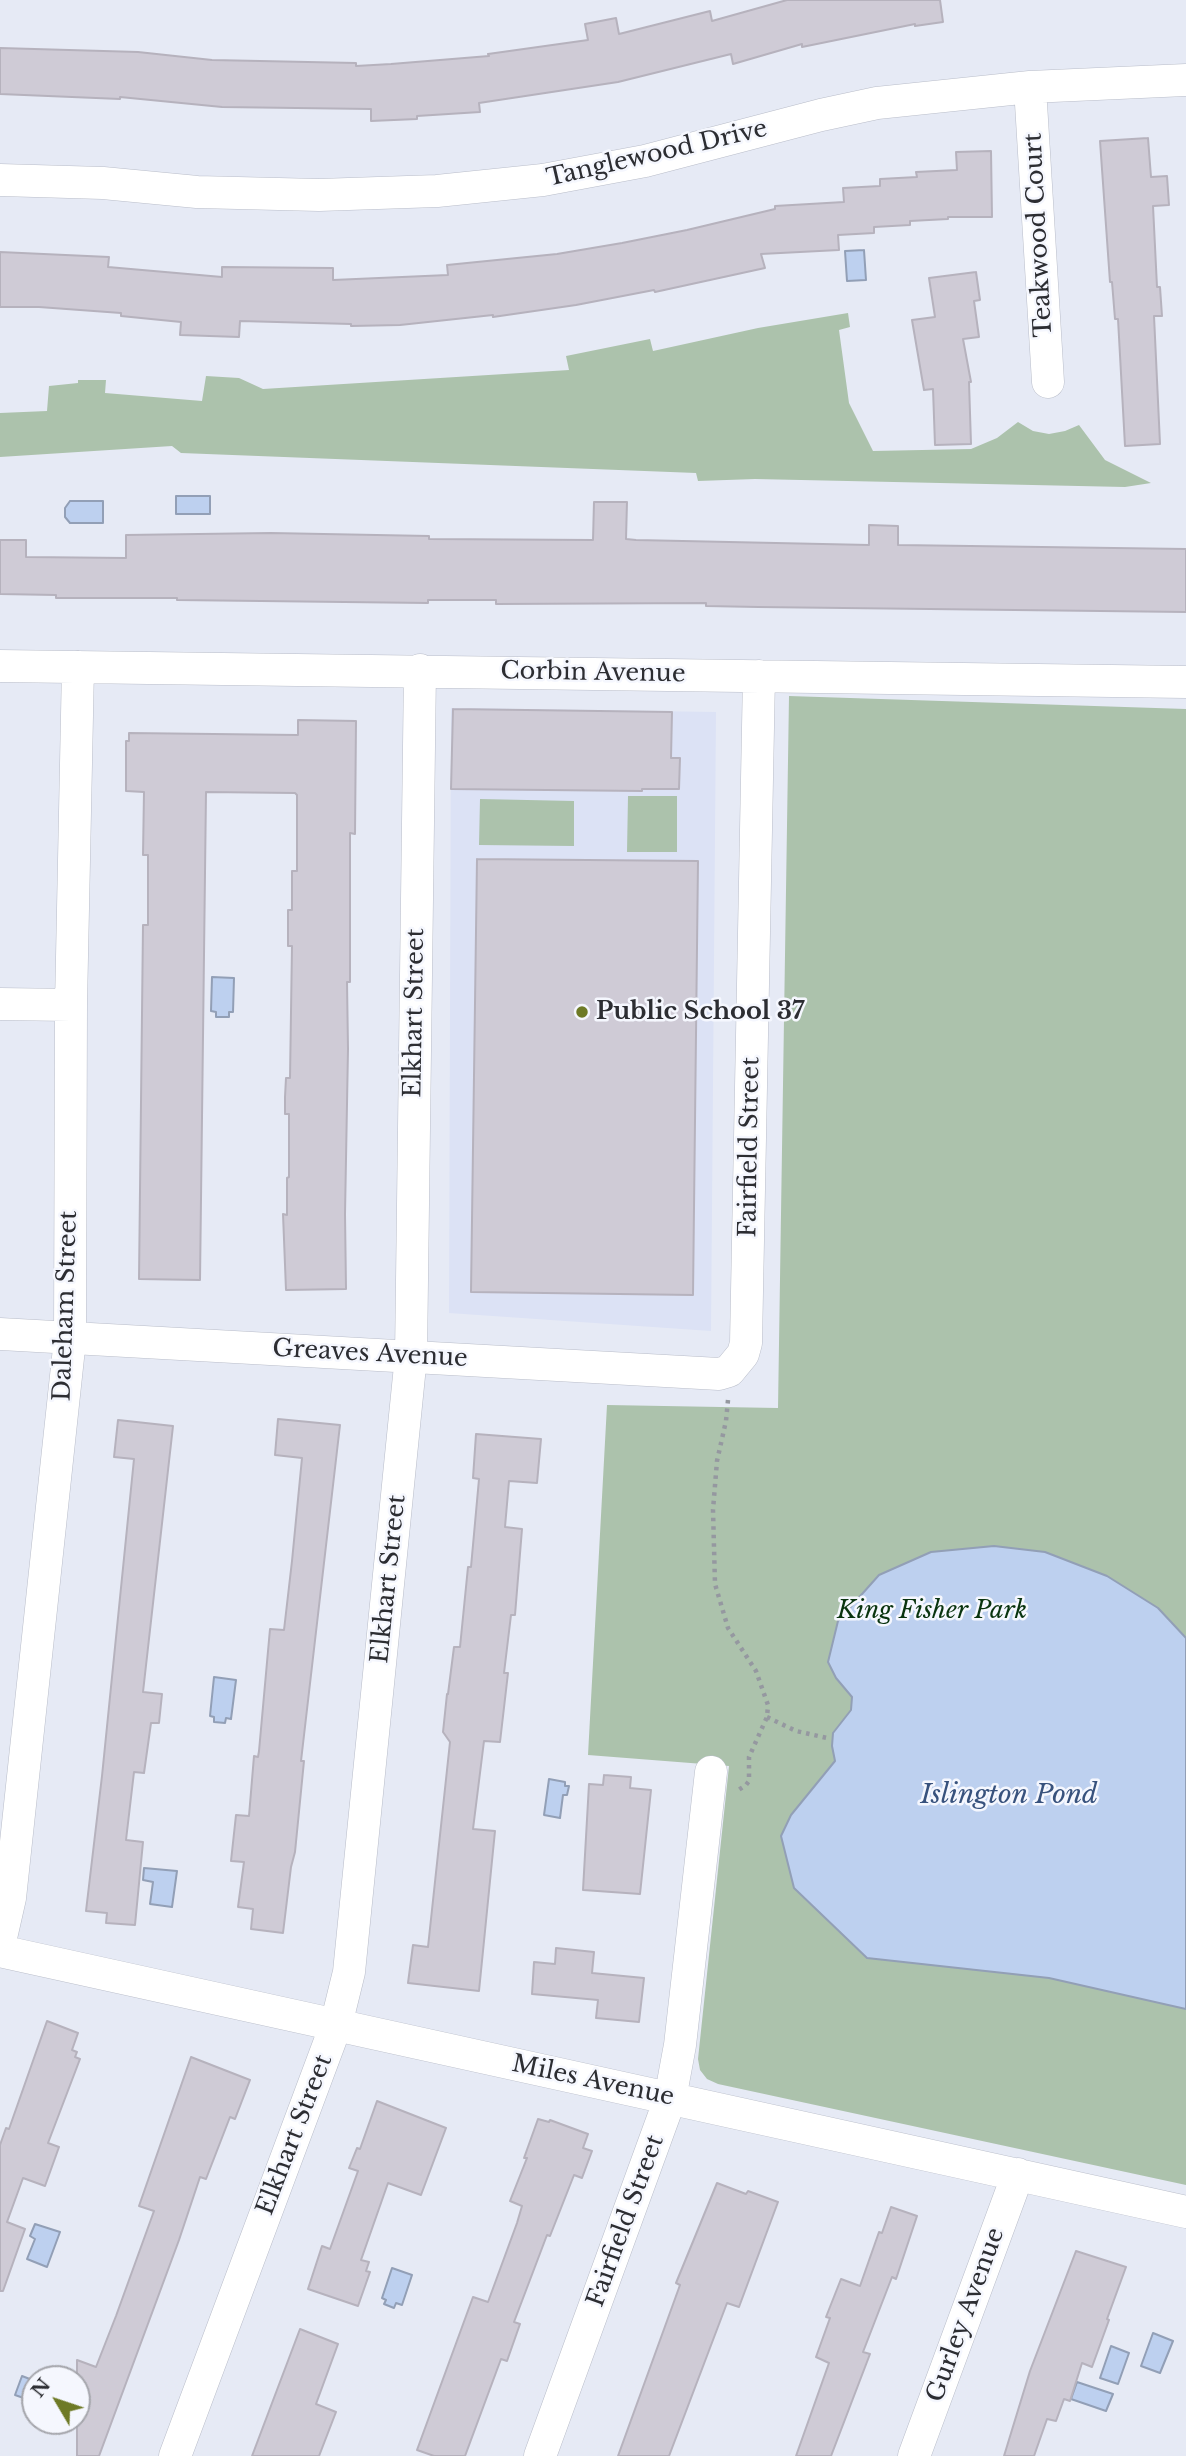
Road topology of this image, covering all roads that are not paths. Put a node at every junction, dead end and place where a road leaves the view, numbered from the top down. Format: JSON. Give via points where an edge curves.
{"nodes":[{"id":1,"x":1186,"y":80,"type":"edge"},
{"id":2,"x":1030,"y":87,"type":"junction"},
{"id":3,"x":0,"y":180,"type":"edge"},
{"id":4,"x":1048,"y":382,"type":"dead end"},
{"id":5,"x":0,"y":666,"type":"edge"},
{"id":6,"x":78,"y":667,"type":"junction"},
{"id":7,"x":420,"y":670,"type":"junction"},
{"id":8,"x":759,"y":676,"type":"junction"},
{"id":9,"x":1186,"y":682,"type":"edge"},
{"id":10,"x":0,"y":1004,"type":"edge"},
{"id":11,"x":71,"y":1005,"type":"junction"},
{"id":12,"x":0,"y":1334,"type":"edge"},
{"id":13,"x":70,"y":1339,"type":"junction"},
{"id":14,"x":411,"y":1356,"type":"junction"},
{"id":15,"x":733,"y":1367,"type":"joint"},
{"id":16,"x":710,"y":1779,"type":"road end"},
{"id":17,"x":0,"y":1942,"type":"edge"},
{"id":18,"x":0,"y":1951,"type":"edge"},
{"id":19,"x":337,"y":2025,"type":"junction"},
{"id":20,"x":670,"y":2099,"type":"junction"},
{"id":21,"x":1018,"y":2174,"type":"junction"},
{"id":22,"x":1186,"y":2212,"type":"edge"},
{"id":23,"x":175,"y":2456,"type":"edge"},
{"id":24,"x":540,"y":2456,"type":"edge"},
{"id":25,"x":914,"y":2456,"type":"edge"}],
"edges":[{"from":1,"to":2,"type":"street","name":"Tanglewood Drive"},
{"from":2,"to":3,"type":"street","name":"Tanglewood Drive","via":[[877,103],[645,161],[544,180],[437,191],[319,195]]},
{"from":2,"to":4,"type":"street","name":"Teakwood Court"},
{"from":5,"to":6,"type":"street","name":"Corbin Avenue"},
{"from":6,"to":7,"type":"street","name":"Corbin Avenue"},
{"from":6,"to":11,"type":"street","name":"Daleham Street"},
{"from":7,"to":8,"type":"street","name":"Corbin Avenue"},
{"from":7,"to":14,"type":"street","name":"Elkhart Street"},
{"from":8,"to":9,"type":"street","name":"Corbin Avenue"},
{"from":8,"to":15,"type":"street","name":"Fairfield Street","via":[[746,1343]]},
{"from":10,"to":11,"type":"street"},
{"from":11,"to":13,"type":"street","name":"Daleham Street"},
{"from":12,"to":13,"type":"street","name":"Greaves Avenue"},
{"from":13,"to":14,"type":"street","name":"Greaves Avenue"},
{"from":13,"to":17,"type":"street","name":"Daleham Street","via":[[10,1898]]},
{"from":14,"to":15,"type":"street","name":"Greaves Avenue","via":[[719,1374]]},
{"from":14,"to":19,"type":"street","name":"Elkhart Street","via":[[349,1972]]},
{"from":16,"to":20,"type":"street","name":"Fairfield Street"},
{"from":18,"to":19,"type":"street","name":"Miles Avenue"},
{"from":19,"to":20,"type":"street","name":"Miles Avenue"},
{"from":19,"to":23,"type":"street","name":"Elkhart Street"},
{"from":20,"to":21,"type":"street","name":"Miles Avenue"},
{"from":20,"to":24,"type":"street","name":"Fairfield Street"},
{"from":21,"to":22,"type":"street","name":"Miles Avenue"},
{"from":21,"to":25,"type":"street","name":"Gurley Avenue"}]}
